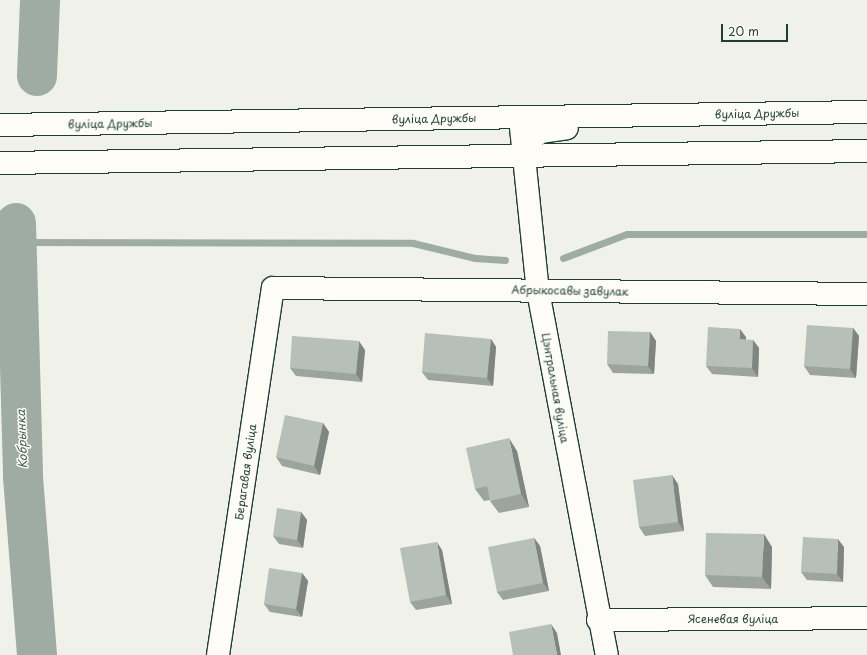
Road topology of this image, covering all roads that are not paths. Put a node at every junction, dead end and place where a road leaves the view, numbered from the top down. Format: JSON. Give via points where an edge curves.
{"nodes":[{"id":1,"x":867,"y":112,"type":"edge"},
{"id":2,"x":752,"y":114,"type":"junction"},
{"id":3,"x":520,"y":118,"type":"junction"},
{"id":4,"x":0,"y":125,"type":"edge"},
{"id":5,"x":39,"y":125,"type":"junction"},
{"id":6,"x":0,"y":131,"type":"edge"},
{"id":7,"x":867,"y":151,"type":"edge"},
{"id":8,"x":522,"y":158,"type":"junction"},
{"id":9,"x":0,"y":163,"type":"edge"},
{"id":10,"x":273,"y":288,"type":"joint"},
{"id":11,"x":538,"y":291,"type":"junction"},
{"id":12,"x":867,"y":294,"type":"edge"},
{"id":13,"x":867,"y":618,"type":"edge"},
{"id":14,"x":598,"y":620,"type":"junction"},
{"id":15,"x":218,"y":655,"type":"edge"},
{"id":16,"x":607,"y":655,"type":"edge"}],
"edges":[{"from":1,"to":2,"type":"main road","name":"вуліца Дружбы"},
{"from":2,"to":3,"type":"main road","name":"вуліца Дружбы"},
{"from":2,"to":8,"type":"main road","via":[[674,126],[554,128],[540,132],[530,141]]},
{"from":3,"to":5,"type":"main road","name":"вуліца Дружбы"},
{"from":3,"to":8,"type":"main road","name":"Цэнтральная вуліца"},
{"from":4,"to":5,"type":"main road","name":"вуліца Дружбы"},
{"from":5,"to":6,"type":"main road"},
{"from":7,"to":8,"type":"main road"},
{"from":8,"to":9,"type":"main road"},
{"from":8,"to":11,"type":"main road","name":"Цэнтральная вуліца"},
{"from":10,"to":11,"type":"main road","name":"Абрыкосавы завулак"},
{"from":10,"to":15,"type":"main road","name":"Берагавая вуліца"},
{"from":11,"to":12,"type":"main road","name":"Абрыкосавы завулак"},
{"from":11,"to":14,"type":"main road","name":"Цэнтральная вуліца"},
{"from":13,"to":14,"type":"main road","name":"Ясеневая вуліца"},
{"from":14,"to":16,"type":"main road","name":"Цэнтральная вуліца"}]}
